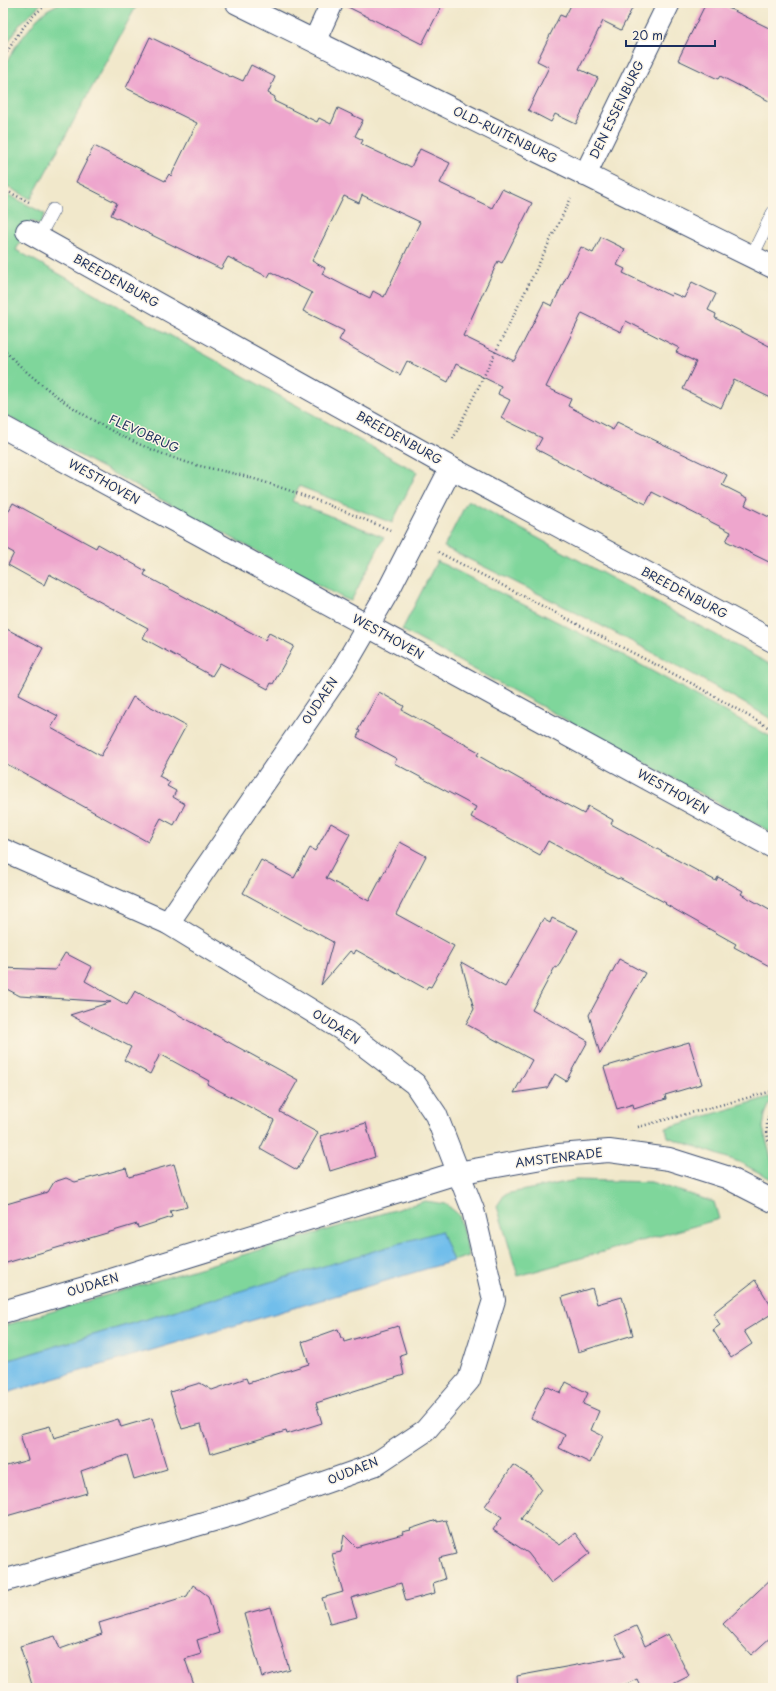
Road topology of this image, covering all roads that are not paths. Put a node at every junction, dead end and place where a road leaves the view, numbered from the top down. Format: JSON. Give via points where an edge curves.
{"nodes":[{"id":1,"x":237,"y":3,"type":"edge"},
{"id":2,"x":332,"y":3,"type":"edge"},
{"id":3,"x":669,"y":3,"type":"edge"},
{"id":4,"x":315,"y":40,"type":"junction"},
{"id":5,"x":586,"y":175,"type":"junction"},
{"id":6,"x":53,"y":210,"type":"dead end"},
{"id":7,"x":773,"y":213,"type":"edge"},
{"id":8,"x":32,"y":235,"type":"joint"},
{"id":9,"x":752,"y":256,"type":"junction"},
{"id":10,"x":773,"y":267,"type":"edge"},
{"id":11,"x":3,"y":427,"type":"edge"},
{"id":12,"x":451,"y":468,"type":"junction"},
{"id":13,"x":368,"y":626,"type":"junction"},
{"id":14,"x":773,"y":640,"type":"edge"},
{"id":15,"x":773,"y":846,"type":"edge"},
{"id":16,"x":3,"y":850,"type":"edge"},
{"id":17,"x":168,"y":923,"type":"junction"},
{"id":18,"x":457,"y":1173,"type":"junction"},
{"id":19,"x":773,"y":1201,"type":"edge"},
{"id":20,"x":3,"y":1312,"type":"edge"},
{"id":21,"x":3,"y":1581,"type":"edge"}],
"edges":[{"from":1,"to":4,"type":"street","name":"OLD-RUITENBURG"},
{"from":2,"to":4,"type":"street"},
{"from":3,"to":5,"type":"street","name":"DEN ESSENBURG"},
{"from":4,"to":5,"type":"street","name":"OLD-RUITENBURG"},
{"from":5,"to":9,"type":"street","name":"OLD-RUITENBURG"},
{"from":6,"to":8,"type":"lane"},
{"from":7,"to":9,"type":"lane"},
{"from":8,"to":12,"type":"street","name":"BREEDENBURG"},
{"from":9,"to":10,"type":"street","name":"OLD-RUITENBURG"},
{"from":11,"to":13,"type":"street","name":"WESTHOVEN"},
{"from":12,"to":13,"type":"street","name":"OUDAEN"},
{"from":12,"to":14,"type":"street","name":"BREEDENBURG"},
{"from":13,"to":15,"type":"street","name":"WESTHOVEN"},
{"from":13,"to":17,"type":"street","name":"OUDAEN","via":[[344,667]]},
{"from":16,"to":17,"type":"street","name":"OUDAEN"},
{"from":17,"to":18,"type":"street","name":"OUDAEN","via":[[348,1033],[415,1084],[436,1116]]},
{"from":18,"to":19,"type":"street","name":"AMSTENRADE","via":[[559,1155],[609,1152],[668,1159],[726,1177]]},
{"from":18,"to":20,"type":"street","name":"OUDAEN"},
{"from":18,"to":21,"type":"street","name":"OUDAEN","via":[[473,1210],[494,1300],[469,1380],[425,1431],[374,1465],[238,1513]]}]}
